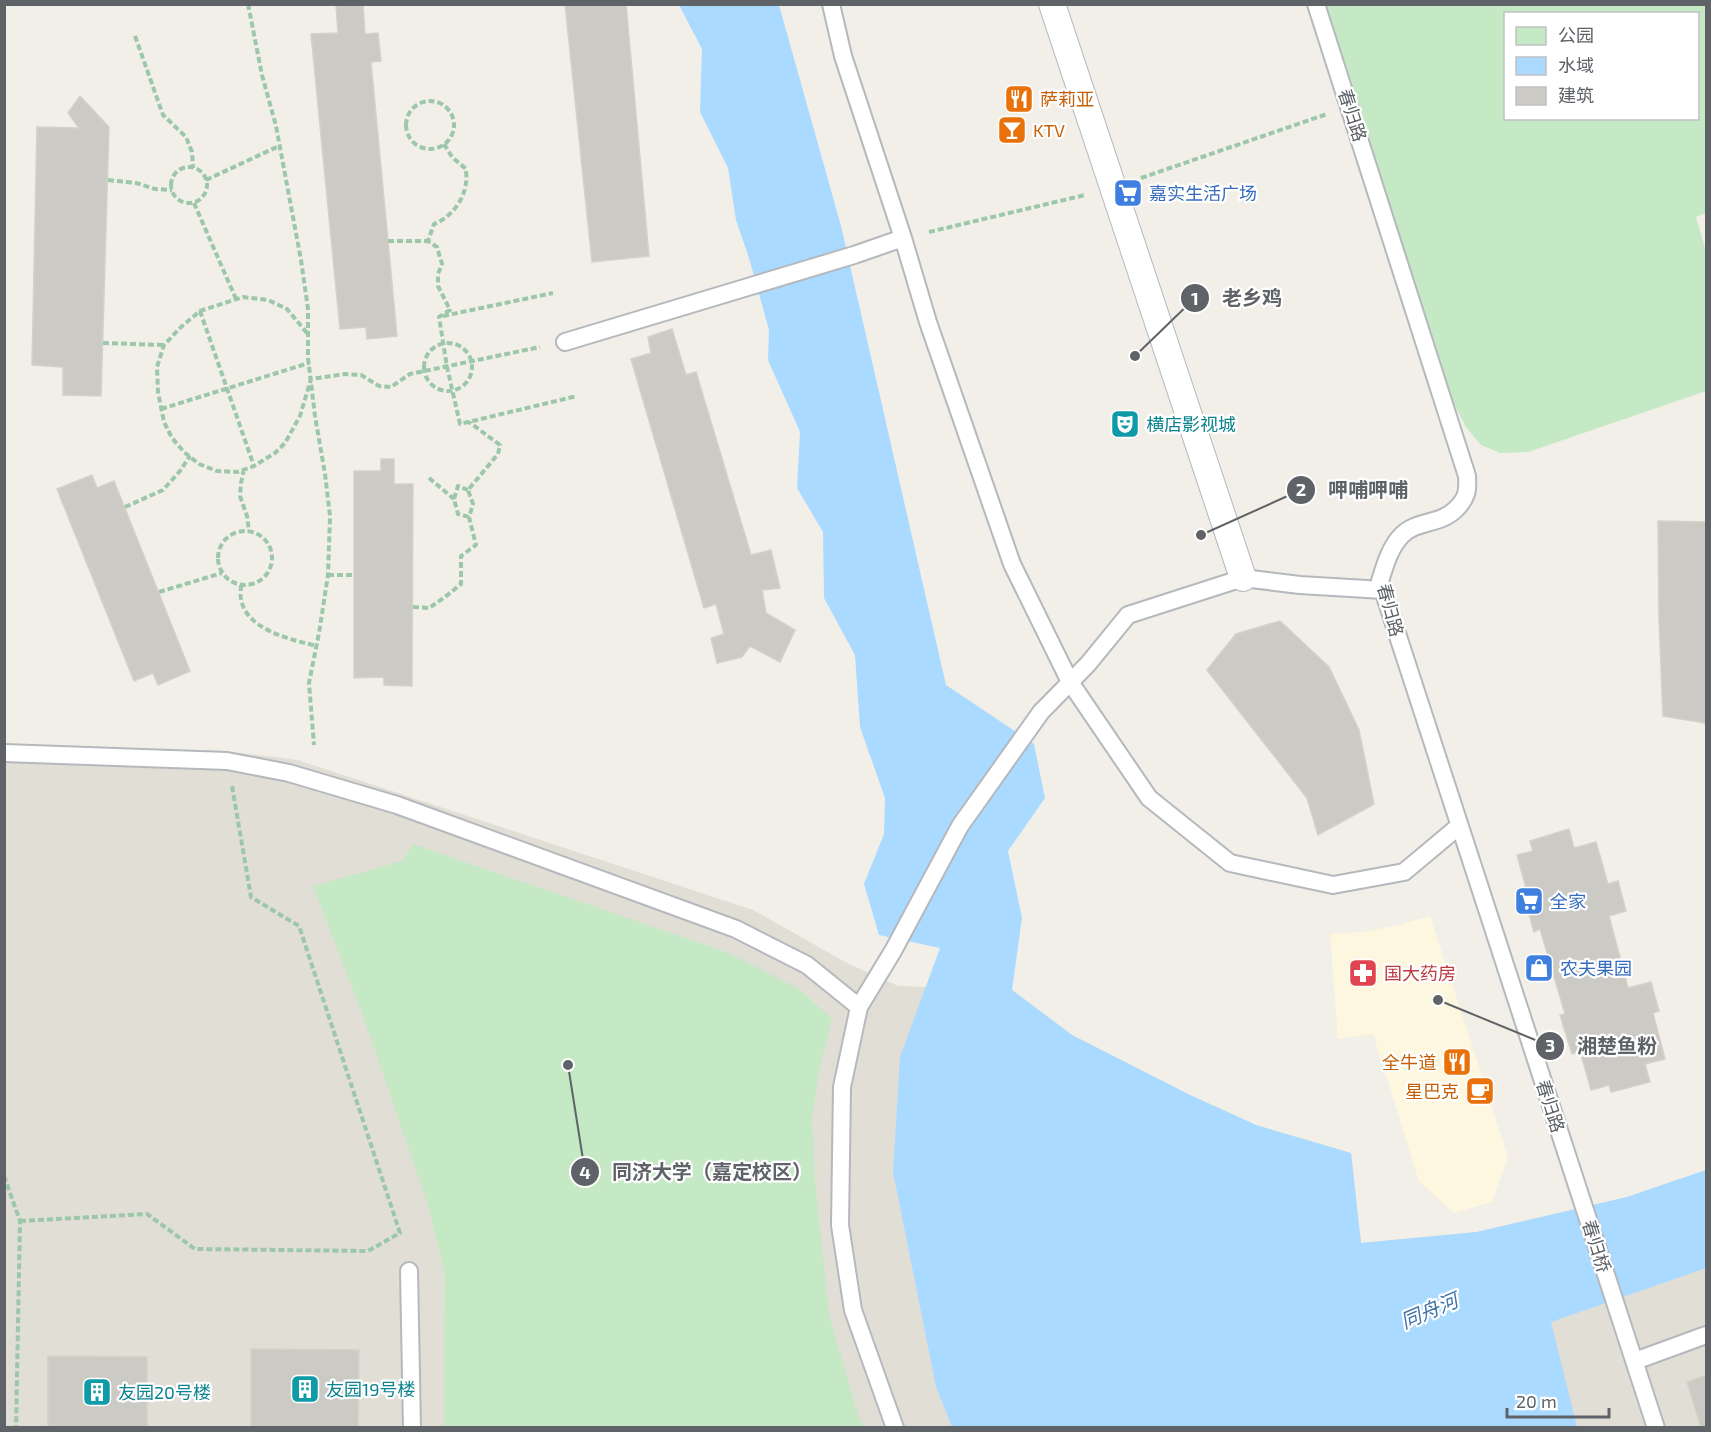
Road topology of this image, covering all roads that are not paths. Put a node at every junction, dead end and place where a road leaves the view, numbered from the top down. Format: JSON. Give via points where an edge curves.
{"nodes":[{"id":1,"x":831,"y":4,"type":"edge"},
{"id":2,"x":1052,"y":4,"type":"edge"},
{"id":3,"x":1316,"y":4,"type":"edge"},
{"id":4,"x":903,"y":238,"type":"junction"},
{"id":5,"x":564,"y":342,"type":"road end"},
{"id":6,"x":1243,"y":578,"type":"junction"},
{"id":7,"x":1383,"y":590,"type":"junction"},
{"id":8,"x":1070,"y":682,"type":"junction"},
{"id":9,"x":4,"y":753,"type":"edge"},
{"id":10,"x":1459,"y":826,"type":"junction"},
{"id":11,"x":859,"y":1007,"type":"junction"},
{"id":12,"x":1576,"y":1182,"type":"joint"},
{"id":13,"x":410,"y":1271,"type":"dead end"},
{"id":14,"x":1707,"y":1335,"type":"edge"},
{"id":15,"x":1635,"y":1361,"type":"junction"},
{"id":16,"x":412,"y":1428,"type":"edge"},
{"id":17,"x":895,"y":1428,"type":"edge"},
{"id":18,"x":1656,"y":1428,"type":"edge"}],
"edges":[{"from":1,"to":4,"type":"lane","via":[[843,56]]},
{"from":2,"to":6,"type":"street"},
{"from":3,"to":7,"type":"lane","name":"春归路","via":[[1467,476],[1468,491],[1448,517],[1415,526],[1402,535],[1382,574]]},
{"from":4,"to":5,"type":"lane"},
{"from":4,"to":8,"type":"lane","via":[[1012,564]]},
{"from":6,"to":7,"type":"lane"},
{"from":6,"to":8,"type":"lane","via":[[1128,615]]},
{"from":7,"to":10,"type":"lane","name":"春归路"},
{"from":8,"to":10,"type":"lane","via":[[1149,798],[1230,863],[1333,885],[1404,872]]},
{"from":8,"to":11,"type":"lane","via":[[1041,712],[960,826]]},
{"from":9,"to":11,"type":"lane","via":[[227,761],[289,773],[397,805],[736,928],[807,965]]},
{"from":10,"to":12,"type":"lane","name":"春归路"},
{"from":11,"to":17,"type":"lane","via":[[842,1087],[840,1225],[853,1310]]},
{"from":12,"to":15,"type":"lane","name":"春归桥"},
{"from":13,"to":16,"type":"lane"},
{"from":14,"to":15,"type":"lane"},
{"from":15,"to":18,"type":"lane"}]}
